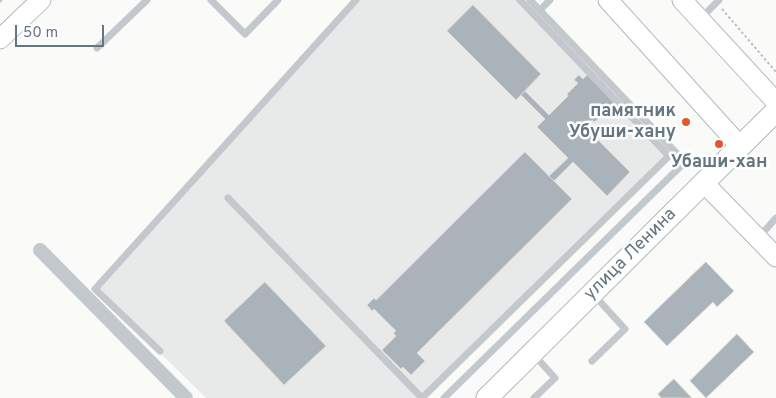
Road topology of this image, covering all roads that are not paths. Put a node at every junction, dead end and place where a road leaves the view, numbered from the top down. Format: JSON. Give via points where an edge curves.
{"nodes":[{"id":1,"x":41,"y":0,"type":"edge"},
{"id":2,"x":147,"y":0,"type":"edge"},
{"id":3,"x":211,"y":0,"type":"edge"},
{"id":4,"x":278,"y":0,"type":"edge"},
{"id":5,"x":356,"y":0,"type":"edge"},
{"id":6,"x":520,"y":0,"type":"edge"},
{"id":7,"x":530,"y":0,"type":"edge"},
{"id":8,"x":550,"y":0,"type":"edge"},
{"id":9,"x":608,"y":0,"type":"edge"},
{"id":10,"x":682,"y":0,"type":"edge"},
{"id":11,"x":718,"y":2,"type":"edge"},
{"id":12,"x":540,"y":10,"type":"junction"},
{"id":13,"x":700,"y":18,"type":"junction"},
{"id":14,"x":0,"y":39,"type":"edge"},
{"id":15,"x":97,"y":48,"type":"dead end"},
{"id":16,"x":776,"y":102,"type":"edge"},
{"id":17,"x":776,"y":111,"type":"edge"},
{"id":18,"x":740,"y":146,"type":"junction"},
{"id":19,"x":704,"y":183,"type":"junction"},
{"id":20,"x":228,"y":198,"type":"dead end"},
{"id":21,"x":776,"y":218,"type":"edge"},
{"id":22,"x":758,"y":238,"type":"junction"},
{"id":23,"x":40,"y":250,"type":"dead end"},
{"id":24,"x":776,"y":256,"type":"edge"},
{"id":25,"x":592,"y":293,"type":"junction"},
{"id":26,"x":160,"y":351,"type":"dead end"},
{"id":27,"x":532,"y":353,"type":"junction"},
{"id":28,"x":592,"y":361,"type":"dead end"},
{"id":29,"x":186,"y":398,"type":"edge"},
{"id":30,"x":422,"y":398,"type":"edge"},
{"id":31,"x":444,"y":398,"type":"edge"},
{"id":32,"x":487,"y":398,"type":"edge"},
{"id":33,"x":534,"y":398,"type":"edge"}],
"edges":[{"from":1,"to":14,"type":"main road"},
{"from":2,"to":15,"type":"lane"},
{"from":3,"to":4,"type":"lane","via":[[245,34]]},
{"from":5,"to":26,"type":"lane","via":[[95,289]]},
{"from":6,"to":30,"type":"lane","via":[[669,156]]},
{"from":7,"to":12,"type":"lane"},
{"from":8,"to":12,"type":"lane"},
{"from":9,"to":18,"type":"main road"},
{"from":10,"to":13,"type":"main road"},
{"from":11,"to":13,"type":"lane"},
{"from":12,"to":31,"type":"lane","via":[[685,162]]},
{"from":13,"to":16,"type":"main road"},
{"from":17,"to":18,"type":"main road","name":"улица Ленина"},
{"from":18,"to":19,"type":"main road","name":"улица Ленина"},
{"from":19,"to":22,"type":"main road"},
{"from":19,"to":25,"type":"main road","name":"улица Ленина"},
{"from":20,"to":30,"type":"lane"},
{"from":21,"to":22,"type":"lane"},
{"from":22,"to":24,"type":"main road"},
{"from":23,"to":29,"type":"street"},
{"from":25,"to":27,"type":"main road","name":"улица Ленина"},
{"from":25,"to":28,"type":"lane","via":[[625,329]]},
{"from":27,"to":32,"type":"main road","name":"улица Ленина"},
{"from":27,"to":33,"type":"lane","via":[[555,378]]}]}
